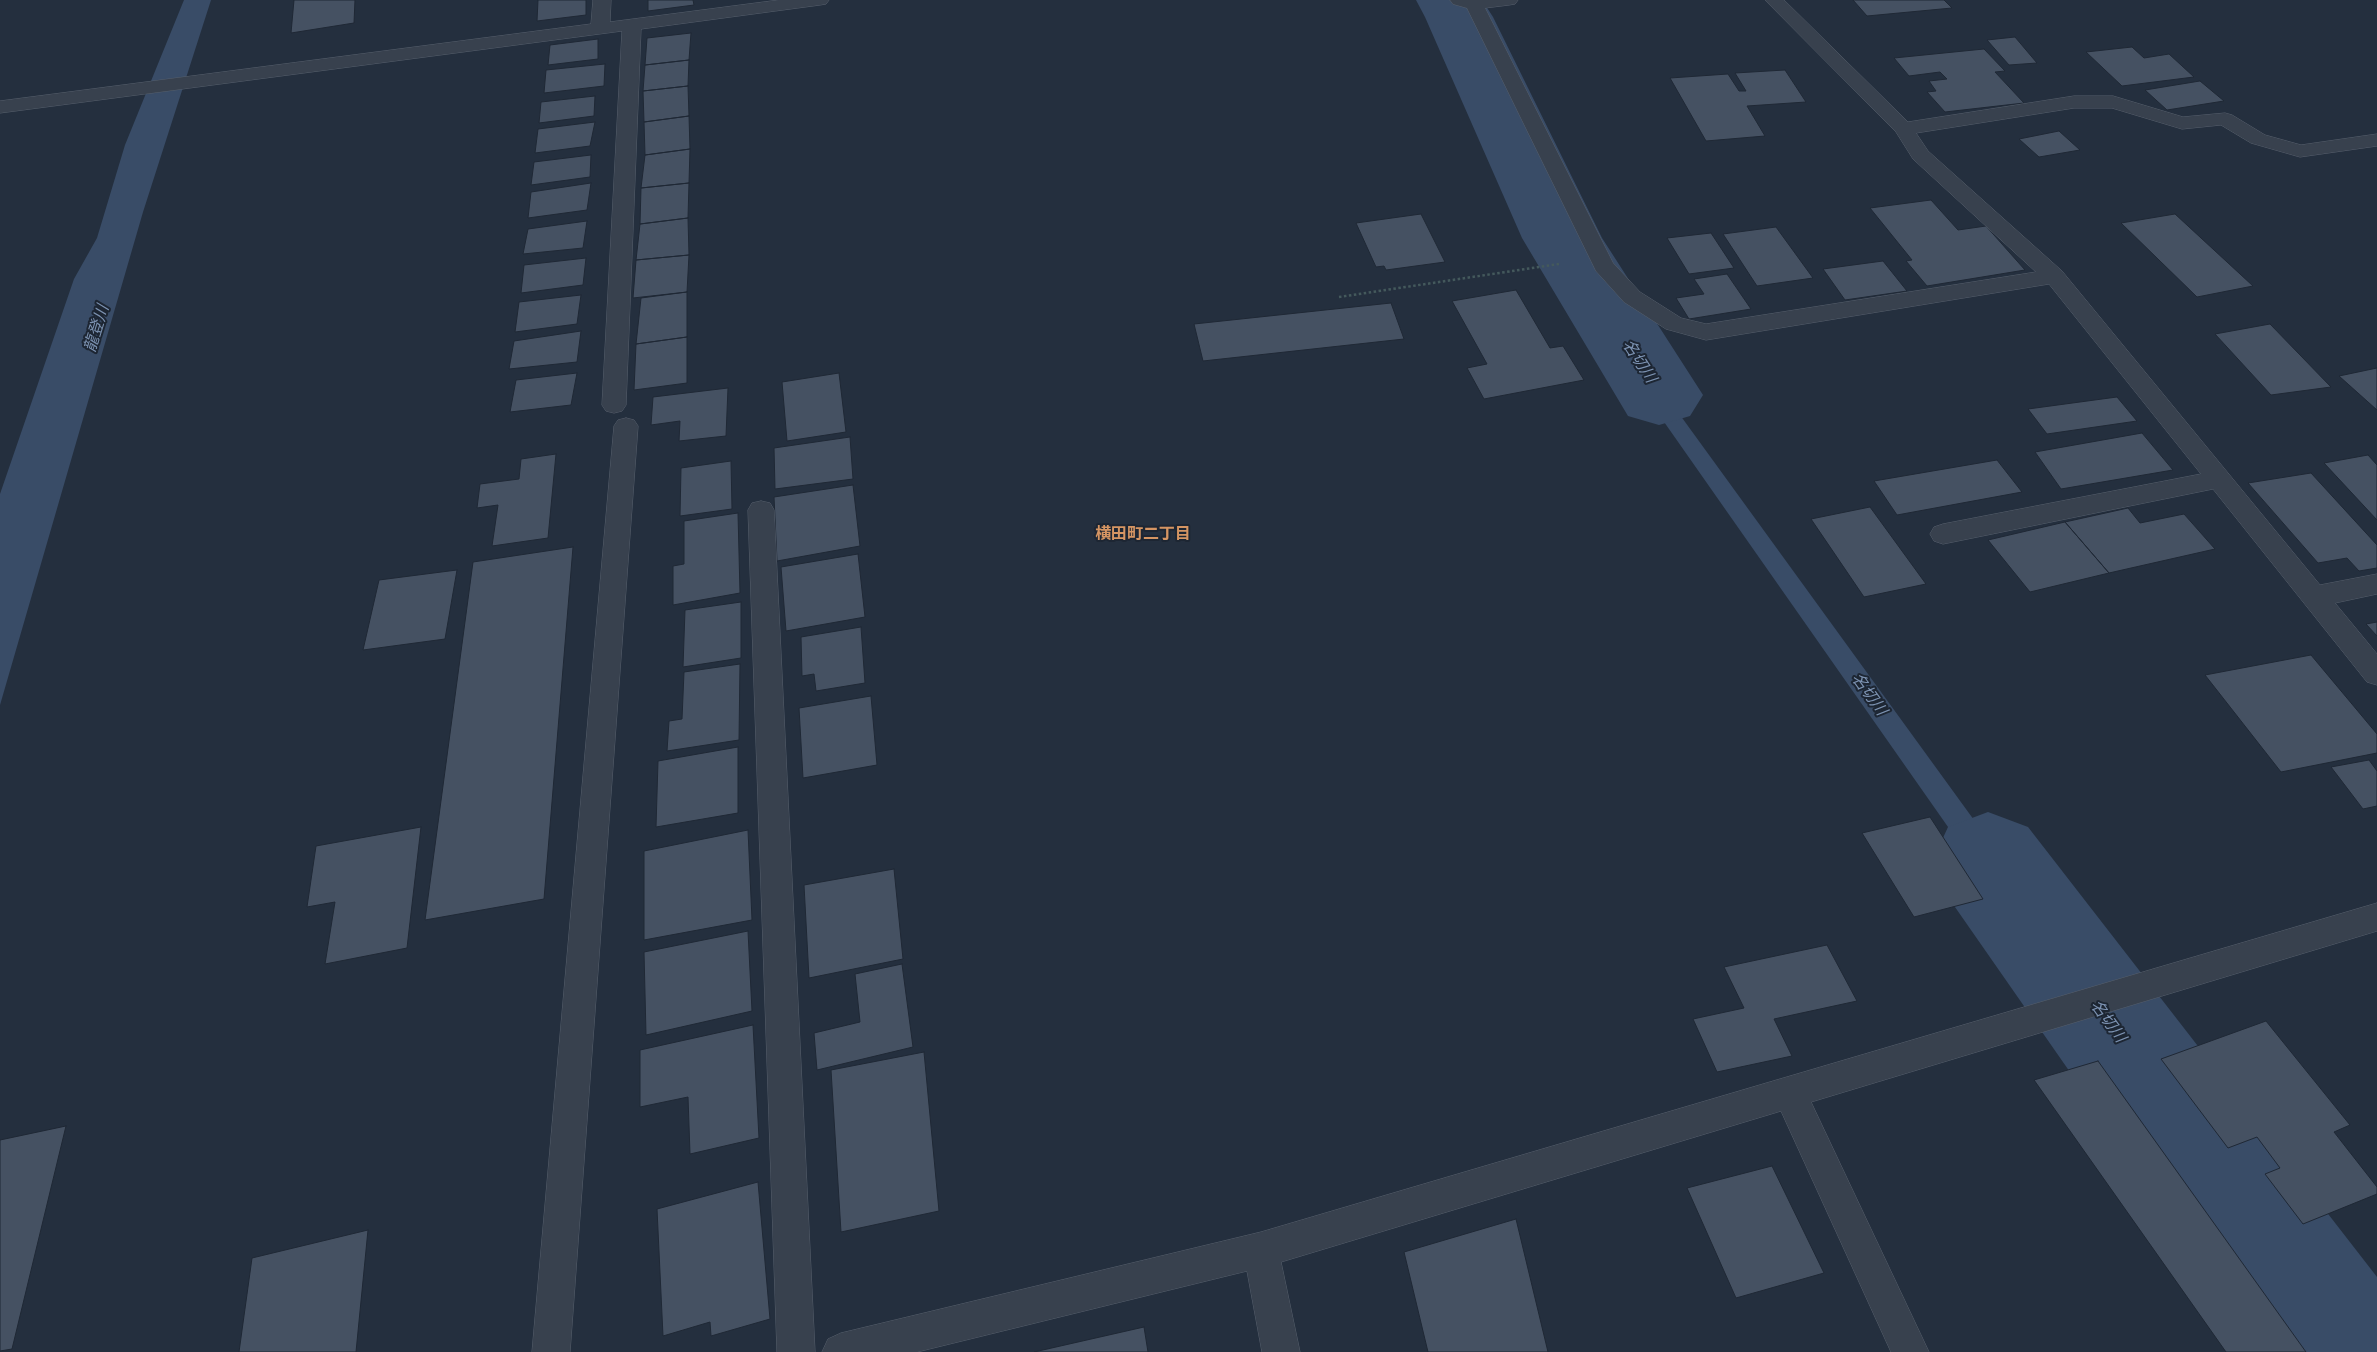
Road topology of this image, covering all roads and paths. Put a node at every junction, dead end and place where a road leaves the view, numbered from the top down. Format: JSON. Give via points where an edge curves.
{"nodes":[{"id":1,"x":602,"y":0,"type":"edge"},
{"id":2,"x":820,"y":0,"type":"edge"},
{"id":3,"x":1508,"y":0,"type":"edge"},
{"id":4,"x":1774,"y":0,"type":"edge"},
{"id":5,"x":1467,"y":2,"type":"edge"},
{"id":6,"x":632,"y":24,"type":"junction"},
{"id":7,"x":600,"y":28,"type":"junction"},
{"id":8,"x":0,"y":107,"type":"edge"},
{"id":9,"x":1904,"y":129,"type":"junction"},
{"id":10,"x":2377,"y":140,"type":"edge"},
{"id":11,"x":1568,"y":262,"type":"dead end"},
{"id":12,"x":2054,"y":276,"type":"junction"},
{"id":13,"x":1339,"y":296,"type":"dead end"},
{"id":14,"x":2219,"y":479,"type":"junction"},
{"id":15,"x":761,"y":510,"type":"dead end"},
{"id":16,"x":1943,"y":534,"type":"dead end"},
{"id":17,"x":2377,"y":584,"type":"edge"},
{"id":18,"x":2314,"y":597,"type":"junction"},
{"id":19,"x":2377,"y":674,"type":"edge"},
{"id":20,"x":2377,"y":917,"type":"edge"},
{"id":21,"x":1790,"y":1092,"type":"junction"},
{"id":22,"x":1261,"y":1250,"type":"junction"},
{"id":23,"x":551,"y":1352,"type":"edge"},
{"id":24,"x":796,"y":1352,"type":"edge"},
{"id":25,"x":841,"y":1352,"type":"edge"},
{"id":26,"x":1281,"y":1352,"type":"edge"},
{"id":27,"x":1910,"y":1352,"type":"edge"}],
"edges":[{"from":1,"to":7,"type":"street"},
{"from":2,"to":6,"type":"street"},
{"from":3,"to":5,"type":"street"},
{"from":4,"to":9,"type":"street"},
{"from":5,"to":12,"type":"street","via":[[1604,266],[1632,297],[1674,324],[1706,332]]},
{"from":6,"to":7,"type":"street"},
{"from":6,"to":23,"type":"street","via":[[620,415]]},
{"from":7,"to":8,"type":"street"},
{"from":9,"to":10,"type":"street","via":[[2074,102],[2113,102],[2182,123],[2225,119],[2258,138],[2300,151]]},
{"from":9,"to":12,"type":"street","via":[[1920,154]]},
{"from":11,"to":13,"type":"path"},
{"from":12,"to":14,"type":"street"},
{"from":14,"to":16,"type":"street"},
{"from":14,"to":18,"type":"street"},
{"from":15,"to":24,"type":"street"},
{"from":17,"to":18,"type":"street"},
{"from":18,"to":19,"type":"street"},
{"from":20,"to":21,"type":"street"},
{"from":21,"to":22,"type":"street"},
{"from":21,"to":27,"type":"street"},
{"from":22,"to":25,"type":"street"},
{"from":22,"to":26,"type":"street"}]}
